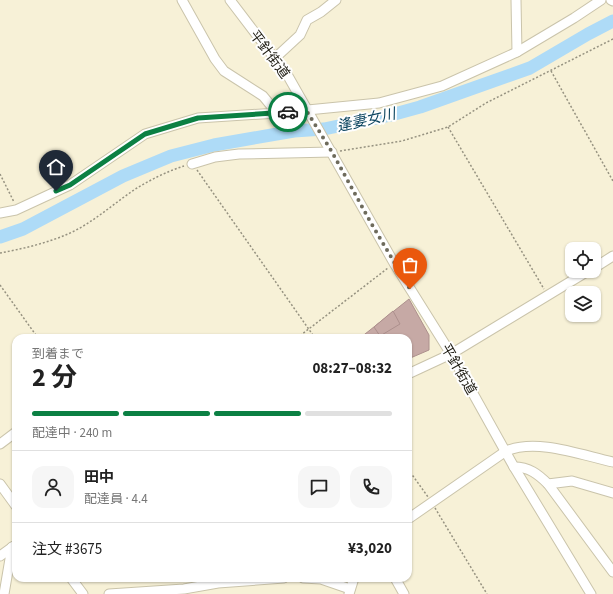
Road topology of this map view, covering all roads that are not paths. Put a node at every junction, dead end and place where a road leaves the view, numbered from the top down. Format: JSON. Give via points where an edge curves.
{"nodes":[{"id":1,"x":182,"y":0,"type":"edge"},
{"id":2,"x":230,"y":0,"type":"edge"},
{"id":3,"x":336,"y":0,"type":"edge"},
{"id":4,"x":516,"y":0,"type":"edge"},
{"id":5,"x":601,"y":0,"type":"edge"},
{"id":6,"x":517,"y":52,"type":"junction"},
{"id":7,"x":274,"y":59,"type":"junction"},
{"id":8,"x":306,"y":110,"type":"junction"},
{"id":9,"x":277,"y":113,"type":"junction"},
{"id":10,"x":330,"y":149,"type":"junction"},
{"id":11,"x":192,"y":164,"type":"road end"},
{"id":12,"x":0,"y":213,"type":"edge"},
{"id":13,"x":613,"y":256,"type":"edge"},
{"id":14,"x":601,"y":264,"type":"edge"},
{"id":15,"x":576,"y":278,"type":"edge"},
{"id":16,"x":451,"y":354,"type":"junction"},
{"id":17,"x":412,"y":372,"type":"edge"},
{"id":18,"x":12,"y":435,"type":"edge"},
{"id":19,"x":0,"y":444,"type":"edge"},
{"id":20,"x":506,"y":451,"type":"junction"},
{"id":21,"x":613,"y":462,"type":"edge"},
{"id":22,"x":514,"y":467,"type":"junction"},
{"id":23,"x":0,"y":484,"type":"edge"},
{"id":24,"x":548,"y":484,"type":"junction"},
{"id":25,"x":613,"y":493,"type":"edge"},
{"id":26,"x":12,"y":500,"type":"edge"},
{"id":27,"x":412,"y":516,"type":"edge"},
{"id":28,"x":12,"y":547,"type":"edge"},
{"id":29,"x":0,"y":556,"type":"edge"},
{"id":30,"x":12,"y":556,"type":"edge"},
{"id":31,"x":613,"y":572,"type":"edge"},
{"id":32,"x":74,"y":582,"type":"edge"},
{"id":33,"x":231,"y":582,"type":"edge"},
{"id":34,"x":327,"y":582,"type":"edge"},
{"id":35,"x":353,"y":582,"type":"edge"},
{"id":36,"x":397,"y":582,"type":"edge"},
{"id":37,"x":186,"y":591,"type":"edge"},
{"id":38,"x":349,"y":592,"type":"edge"},
{"id":39,"x":4,"y":594,"type":"edge"},
{"id":40,"x":83,"y":594,"type":"edge"},
{"id":41,"x":110,"y":594,"type":"edge"},
{"id":42,"x":404,"y":594,"type":"edge"},
{"id":43,"x":591,"y":594,"type":"edge"}],
"edges":[{"from":1,"to":9,"type":"street","via":[[224,71],[263,96]]},
{"from":2,"to":7,"type":"street","name":"平針街道"},
{"from":3,"to":7,"type":"street","via":[[307,20],[300,35]]},
{"from":4,"to":6,"type":"street"},
{"from":5,"to":6,"type":"street"},
{"from":6,"to":8,"type":"street","via":[[442,86],[379,103]]},
{"from":7,"to":8,"type":"street","name":"平針街道","via":[[288,76]]},
{"from":8,"to":9,"type":"street"},
{"from":8,"to":10,"type":"street","name":"平針街道"},
{"from":9,"to":12,"type":"street","via":[[198,118],[145,134],[70,185],[16,210]]},
{"from":10,"to":11,"type":"street","via":[[239,154],[215,157]]},
{"from":10,"to":16,"type":"street","name":"平針街道","via":[[394,263]]},
{"from":13,"to":14,"type":"street"},
{"from":15,"to":16,"type":"street"},
{"from":16,"to":17,"type":"street"},
{"from":16,"to":20,"type":"street","name":"平針街道"},
{"from":18,"to":19,"type":"street"},
{"from":20,"to":21,"type":"street","via":[[513,448],[543,446]]},
{"from":20,"to":22,"type":"street","name":"平針街道"},
{"from":20,"to":27,"type":"street"},
{"from":22,"to":24,"type":"street","via":[[528,469],[540,475]]},
{"from":22,"to":43,"type":"street","name":"平針街道"},
{"from":23,"to":26,"type":"street"},
{"from":24,"to":25,"type":"street","via":[[572,481]]},
{"from":24,"to":31,"type":"street"},
{"from":28,"to":29,"type":"street"},
{"from":30,"to":39,"type":"street"},
{"from":32,"to":40,"type":"street"},
{"from":33,"to":37,"type":"street"},
{"from":34,"to":38,"type":"street"},
{"from":35,"to":38,"type":"street"},
{"from":36,"to":42,"type":"street"},
{"from":37,"to":41,"type":"street"}]}
